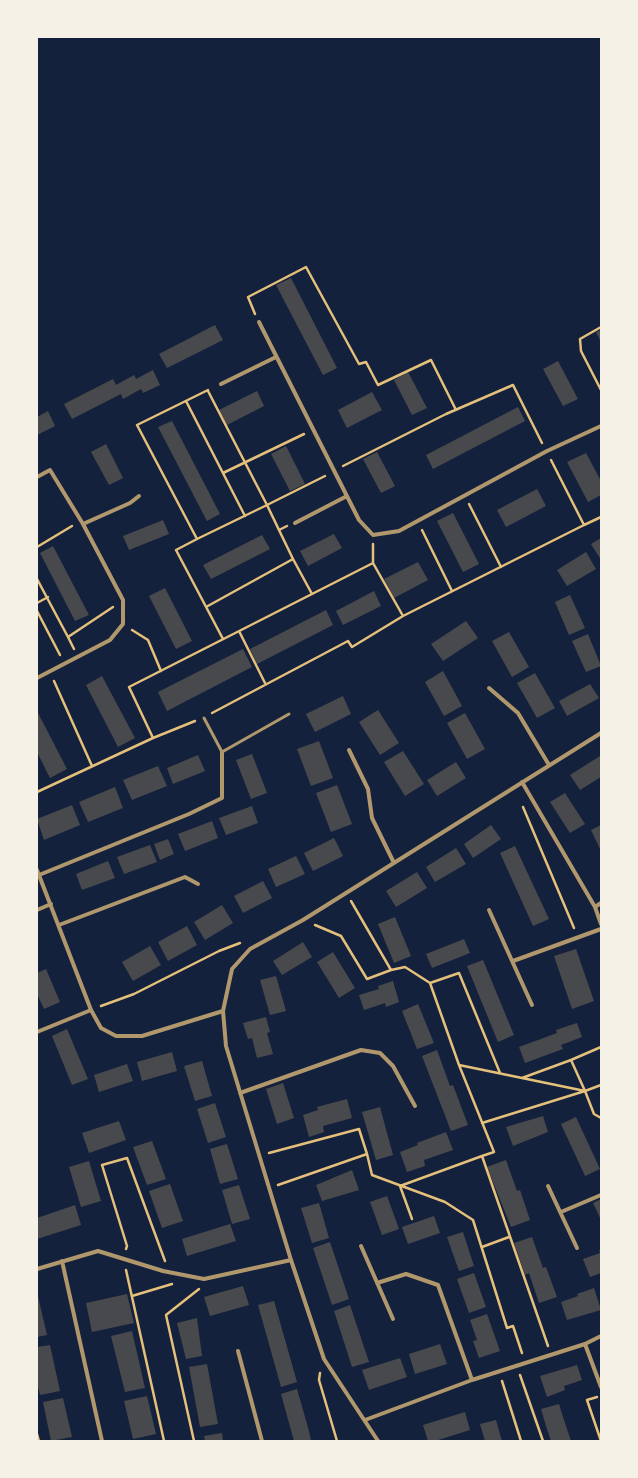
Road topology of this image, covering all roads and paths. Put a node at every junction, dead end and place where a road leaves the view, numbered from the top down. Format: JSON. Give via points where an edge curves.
{"nodes":[{"id":1,"x":259,"y":322,"type":"joint"},
{"id":2,"x":601,"y":327,"type":"edge"},
{"id":3,"x":276,"y":357,"type":"junction"},
{"id":4,"x":222,"y":384,"type":"joint"},
{"id":5,"x":601,"y":390,"type":"edge"},
{"id":6,"x":208,"y":391,"type":"junction"},
{"id":7,"x":186,"y":401,"type":"junction"},
{"id":8,"x":456,"y":410,"type":"dead end"},
{"id":9,"x":601,"y":426,"type":"edge"},
{"id":10,"x":313,"y":430,"type":"junction"},
{"id":11,"x":245,"y":463,"type":"junction"},
{"id":12,"x":223,"y":473,"type":"junction"},
{"id":13,"x":37,"y":477,"type":"edge"},
{"id":14,"x":465,"y":495,"type":"junction"},
{"id":15,"x":139,"y":496,"type":"dead end"},
{"id":16,"x":347,"y":496,"type":"junction"},
{"id":17,"x":267,"y":505,"type":"junction"},
{"id":18,"x":245,"y":516,"type":"junction"},
{"id":19,"x":601,"y":517,"type":"edge"},
{"id":20,"x":418,"y":521,"type":"junction"},
{"id":21,"x":82,"y":522,"type":"junction"},
{"id":22,"x":294,"y":523,"type":"joint"},
{"id":23,"x":584,"y":526,"type":"dead end"},
{"id":24,"x":279,"y":530,"type":"junction"},
{"id":25,"x":373,"y":535,"type":"junction"},
{"id":26,"x":197,"y":539,"type":"junction"},
{"id":27,"x":37,"y":547,"type":"edge"},
{"id":28,"x":292,"y":559,"type":"junction"},
{"id":29,"x":501,"y":567,"type":"dead end"},
{"id":30,"x":37,"y":579,"type":"edge"},
{"id":31,"x":38,"y":583,"type":"edge"},
{"id":32,"x":452,"y":591,"type":"dead end"},
{"id":33,"x":312,"y":594,"type":"junction"},
{"id":34,"x":48,"y":597,"type":"junction"},
{"id":35,"x":123,"y":600,"type":"junction"},
{"id":36,"x":37,"y":603,"type":"edge"},
{"id":37,"x":206,"y":607,"type":"junction"},
{"id":38,"x":37,"y":611,"type":"edge"},
{"id":39,"x":403,"y":616,"type":"dead end"},
{"id":40,"x":123,"y":624,"type":"junction"},
{"id":41,"x":239,"y":631,"type":"junction"},
{"id":42,"x":223,"y":639,"type":"junction"},
{"id":43,"x":65,"y":664,"type":"junction"},
{"id":44,"x":161,"y":671,"type":"junction"},
{"id":45,"x":49,"y":672,"type":"junction"},
{"id":46,"x":37,"y":678,"type":"edge"},
{"id":47,"x":265,"y":683,"type":"junction"},
{"id":48,"x":490,"y":688,"type":"dead end"},
{"id":49,"x":289,"y":714,"type":"dead end"},
{"id":50,"x":204,"y":718,"type":"junction"},
{"id":51,"x":601,"y":732,"type":"edge"},
{"id":52,"x":153,"y":738,"type":"junction"},
{"id":53,"x":349,"y":750,"type":"dead end"},
{"id":54,"x":222,"y":752,"type":"junction"},
{"id":55,"x":549,"y":765,"type":"junction"},
{"id":56,"x":92,"y":766,"type":"junction"},
{"id":57,"x":522,"y":782,"type":"junction"},
{"id":58,"x":514,"y":787,"type":"junction"},
{"id":59,"x":37,"y":792,"type":"edge"},
{"id":60,"x":394,"y":863,"type":"junction"},
{"id":61,"x":37,"y":870,"type":"edge"},
{"id":62,"x":39,"y":875,"type":"junction"},
{"id":63,"x":198,"y":884,"type":"dead end"},
{"id":64,"x":346,"y":892,"type":"junction"},
{"id":65,"x":601,"y":903,"type":"edge"},
{"id":66,"x":51,"y":904,"type":"junction"},
{"id":67,"x":594,"y":906,"type":"junction"},
{"id":68,"x":37,"y":910,"type":"edge"},
{"id":69,"x":489,"y":910,"type":"dead end"},
{"id":70,"x":303,"y":920,"type":"junction"},
{"id":71,"x":601,"y":924,"type":"edge"},
{"id":72,"x":59,"y":925,"type":"junction"},
{"id":73,"x":601,"y":929,"type":"edge"},
{"id":74,"x":578,"y":937,"type":"junction"},
{"id":75,"x":250,"y":950,"type":"junction"},
{"id":76,"x":513,"y":961,"type":"junction"},
{"id":77,"x":391,"y":970,"type":"junction"},
{"id":78,"x":430,"y":984,"type":"junction"},
{"id":79,"x":532,"y":1005,"type":"dead end"},
{"id":80,"x":91,"y":1010,"type":"junction"},
{"id":81,"x":223,"y":1011,"type":"junction"},
{"id":82,"x":37,"y":1032,"type":"edge"},
{"id":83,"x":601,"y":1047,"type":"edge"},
{"id":84,"x":571,"y":1060,"type":"junction"},
{"id":85,"x":459,"y":1065,"type":"junction"},
{"id":86,"x":500,"y":1074,"type":"junction"},
{"id":87,"x":522,"y":1078,"type":"junction"},
{"id":88,"x":601,"y":1085,"type":"edge"},
{"id":89,"x":585,"y":1091,"type":"junction"},
{"id":90,"x":240,"y":1093,"type":"junction"},
{"id":91,"x":415,"y":1106,"type":"dead end"},
{"id":92,"x":601,"y":1118,"type":"edge"},
{"id":93,"x":482,"y":1123,"type":"junction"},
{"id":94,"x":367,"y":1154,"type":"junction"},
{"id":95,"x":259,"y":1156,"type":"junction"},
{"id":96,"x":482,"y":1156,"type":"junction"},
{"id":97,"x":400,"y":1186,"type":"junction"},
{"id":98,"x":548,"y":1186,"type":"dead end"},
{"id":99,"x":269,"y":1189,"type":"junction"},
{"id":100,"x":601,"y":1195,"type":"edge"},
{"id":101,"x":561,"y":1212,"type":"junction"},
{"id":102,"x":412,"y":1219,"type":"dead end"},
{"id":103,"x":509,"y":1237,"type":"junction"},
{"id":104,"x":361,"y":1246,"type":"dead end"},
{"id":105,"x":481,"y":1247,"type":"junction"},
{"id":106,"x":577,"y":1248,"type":"dead end"},
{"id":107,"x":123,"y":1258,"type":"junction"},
{"id":108,"x":291,"y":1260,"type":"junction"},
{"id":109,"x":62,"y":1261,"type":"junction"},
{"id":110,"x":37,"y":1269,"type":"edge"},
{"id":111,"x":170,"y":1272,"type":"junction"},
{"id":112,"x":204,"y":1280,"type":"junction"},
{"id":113,"x":377,"y":1283,"type":"junction"},
{"id":114,"x":132,"y":1296,"type":"junction"},
{"id":115,"x":393,"y":1319,"type":"dead end"},
{"id":116,"x":601,"y":1336,"type":"edge"},
{"id":117,"x":585,"y":1344,"type":"junction"},
{"id":118,"x":238,"y":1351,"type":"dead end"},
{"id":119,"x":550,"y":1355,"type":"junction"},
{"id":120,"x":324,"y":1359,"type":"junction"},
{"id":121,"x":525,"y":1362,"type":"junction"},
{"id":122,"x":516,"y":1365,"type":"junction"},
{"id":123,"x":498,"y":1371,"type":"junction"},
{"id":124,"x":472,"y":1380,"type":"junction"},
{"id":125,"x":601,"y":1387,"type":"edge"},
{"id":126,"x":601,"y":1396,"type":"edge"},
{"id":127,"x":365,"y":1420,"type":"junction"},
{"id":128,"x":37,"y":1434,"type":"edge"},
{"id":129,"x":39,"y":1441,"type":"edge"},
{"id":130,"x":102,"y":1441,"type":"edge"},
{"id":131,"x":164,"y":1441,"type":"edge"},
{"id":132,"x":194,"y":1441,"type":"edge"},
{"id":133,"x":262,"y":1441,"type":"edge"},
{"id":134,"x":337,"y":1441,"type":"edge"},
{"id":135,"x":378,"y":1441,"type":"edge"},
{"id":136,"x":521,"y":1441,"type":"edge"},
{"id":137,"x":543,"y":1441,"type":"edge"},
{"id":138,"x":601,"y":1441,"type":"edge"}],
"edges":[{"from":1,"to":3,"type":"street"},
{"from":1,"to":8,"type":"path","via":[[248,298],[306,267],[359,364],[366,362],[378,384],[431,360]]},
{"from":2,"to":5,"type":"path","via":[[580,339],[581,351]]},
{"from":3,"to":4,"type":"street"},
{"from":3,"to":10,"type":"street"},
{"from":4,"to":6,"type":"path"},
{"from":6,"to":7,"type":"path"},
{"from":6,"to":11,"type":"path"},
{"from":7,"to":12,"type":"path"},
{"from":7,"to":26,"type":"path","via":[[136,425]]},
{"from":9,"to":14,"type":"street","via":[[547,451]]},
{"from":10,"to":11,"type":"path"},
{"from":10,"to":16,"type":"street"},
{"from":11,"to":12,"type":"path"},
{"from":11,"to":17,"type":"path"},
{"from":12,"to":18,"type":"path"},
{"from":13,"to":21,"type":"street","via":[[50,470]]},
{"from":14,"to":20,"type":"street"},
{"from":14,"to":29,"type":"path"},
{"from":15,"to":21,"type":"street","via":[[130,503]]},
{"from":16,"to":22,"type":"street"},
{"from":16,"to":25,"type":"street","via":[[359,520]]},
{"from":17,"to":18,"type":"path"},
{"from":17,"to":24,"type":"path"},
{"from":18,"to":26,"type":"path"},
{"from":19,"to":23,"type":"path"},
{"from":20,"to":25,"type":"street","via":[[399,531]]},
{"from":20,"to":32,"type":"path"},
{"from":21,"to":27,"type":"path"},
{"from":21,"to":35,"type":"street"},
{"from":22,"to":24,"type":"path"},
{"from":24,"to":28,"type":"path"},
{"from":25,"to":33,"type":"path","via":[[374,563]]},
{"from":26,"to":37,"type":"path","via":[[176,550]]},
{"from":28,"to":33,"type":"path"},
{"from":28,"to":37,"type":"path"},
{"from":30,"to":31,"type":"path"},
{"from":31,"to":34,"type":"path"},
{"from":33,"to":41,"type":"path"},
{"from":34,"to":35,"type":"path","via":[[68,637]]},
{"from":34,"to":36,"type":"path"},
{"from":35,"to":40,"type":"street"},
{"from":37,"to":42,"type":"path"},
{"from":38,"to":43,"type":"path"},
{"from":39,"to":47,"type":"path","via":[[352,647],[348,641]]},
{"from":40,"to":43,"type":"street","via":[[110,640]]},
{"from":40,"to":44,"type":"path","via":[[148,640]]},
{"from":41,"to":42,"type":"path"},
{"from":41,"to":47,"type":"path"},
{"from":42,"to":44,"type":"path"},
{"from":43,"to":45,"type":"street"},
{"from":44,"to":52,"type":"path","via":[[129,687]]},
{"from":45,"to":46,"type":"street"},
{"from":45,"to":56,"type":"path"},
{"from":47,"to":50,"type":"path"},
{"from":48,"to":55,"type":"street","via":[[518,713]]},
{"from":49,"to":54,"type":"lane"},
{"from":50,"to":52,"type":"path"},
{"from":50,"to":54,"type":"lane"},
{"from":51,"to":55,"type":"street"},
{"from":52,"to":56,"type":"path"},
{"from":53,"to":60,"type":"street","via":[[368,789],[372,818]]},
{"from":54,"to":62,"type":"street","via":[[222,798]]},
{"from":55,"to":57,"type":"street"},
{"from":56,"to":59,"type":"path"},
{"from":57,"to":58,"type":"street"},
{"from":57,"to":67,"type":"street"},
{"from":58,"to":60,"type":"street"},
{"from":58,"to":74,"type":"path"},
{"from":60,"to":64,"type":"street"},
{"from":61,"to":62,"type":"street"},
{"from":62,"to":66,"type":"street"},
{"from":63,"to":72,"type":"street","via":[[185,876]]},
{"from":64,"to":70,"type":"street"},
{"from":64,"to":77,"type":"path"},
{"from":65,"to":67,"type":"street"},
{"from":66,"to":68,"type":"street"},
{"from":66,"to":72,"type":"street"},
{"from":67,"to":71,"type":"street"},
{"from":69,"to":76,"type":"street"},
{"from":70,"to":75,"type":"street"},
{"from":70,"to":77,"type":"path","via":[[341,936],[367,979]]},
{"from":72,"to":80,"type":"street"},
{"from":73,"to":74,"type":"street"},
{"from":74,"to":76,"type":"street"},
{"from":75,"to":80,"type":"path","via":[[241,943],[219,951],[134,994]]},
{"from":75,"to":81,"type":"street","via":[[232,969]]},
{"from":76,"to":79,"type":"street"},
{"from":77,"to":78,"type":"path","via":[[405,967]]},
{"from":78,"to":85,"type":"path"},
{"from":78,"to":86,"type":"path","via":[[460,972]]},
{"from":80,"to":81,"type":"street","via":[[101,1028],[116,1036],[142,1036]]},
{"from":80,"to":82,"type":"street"},
{"from":81,"to":90,"type":"street","via":[[226,1046]]},
{"from":83,"to":84,"type":"path"},
{"from":84,"to":87,"type":"path"},
{"from":84,"to":89,"type":"path"},
{"from":85,"to":86,"type":"path"},
{"from":85,"to":93,"type":"path"},
{"from":86,"to":87,"type":"path"},
{"from":87,"to":89,"type":"path"},
{"from":88,"to":89,"type":"path"},
{"from":89,"to":92,"type":"path","via":[[594,1114]]},
{"from":89,"to":93,"type":"path"},
{"from":90,"to":91,"type":"street","via":[[361,1050],[380,1053],[393,1066]]},
{"from":90,"to":95,"type":"street"},
{"from":93,"to":96,"type":"path","via":[[494,1152]]},
{"from":94,"to":95,"type":"path","via":[[359,1129]]},
{"from":94,"to":97,"type":"path","via":[[372,1175]]},
{"from":94,"to":99,"type":"path"},
{"from":95,"to":99,"type":"street"},
{"from":96,"to":97,"type":"path"},
{"from":96,"to":103,"type":"path"},
{"from":97,"to":102,"type":"path"},
{"from":97,"to":105,"type":"path","via":[[445,1202],[473,1220]]},
{"from":98,"to":101,"type":"street"},
{"from":99,"to":108,"type":"street"},
{"from":100,"to":101,"type":"street"},
{"from":101,"to":106,"type":"street"},
{"from":103,"to":105,"type":"path"},
{"from":103,"to":119,"type":"path"},
{"from":104,"to":113,"type":"street"},
{"from":105,"to":121,"type":"path","via":[[507,1328],[513,1326]]},
{"from":107,"to":109,"type":"street","via":[[98,1251]]},
{"from":107,"to":111,"type":"street"},
{"from":107,"to":111,"type":"path","via":[[127,1246],[102,1165],[127,1158]]},
{"from":107,"to":114,"type":"path"},
{"from":108,"to":112,"type":"street"},
{"from":108,"to":120,"type":"street"},
{"from":109,"to":110,"type":"street"},
{"from":109,"to":130,"type":"street"},
{"from":111,"to":112,"type":"street"},
{"from":111,"to":114,"type":"path","via":[[174,1283]]},
{"from":112,"to":132,"type":"path","via":[[197,1291],[166,1315]]},
{"from":113,"to":115,"type":"street"},
{"from":113,"to":124,"type":"street","via":[[406,1274],[438,1285]]},
{"from":114,"to":131,"type":"path"},
{"from":116,"to":117,"type":"street"},
{"from":117,"to":119,"type":"street"},
{"from":117,"to":125,"type":"street"},
{"from":118,"to":133,"type":"street"},
{"from":119,"to":121,"type":"street"},
{"from":120,"to":127,"type":"street"},
{"from":120,"to":134,"type":"path","via":[[319,1380]]},
{"from":121,"to":122,"type":"street"},
{"from":122,"to":123,"type":"street"},
{"from":122,"to":137,"type":"path"},
{"from":123,"to":124,"type":"street"},
{"from":123,"to":136,"type":"path"},
{"from":124,"to":127,"type":"street"},
{"from":126,"to":138,"type":"path","via":[[587,1400]]},
{"from":127,"to":135,"type":"street"},
{"from":128,"to":129,"type":"path"}]}
